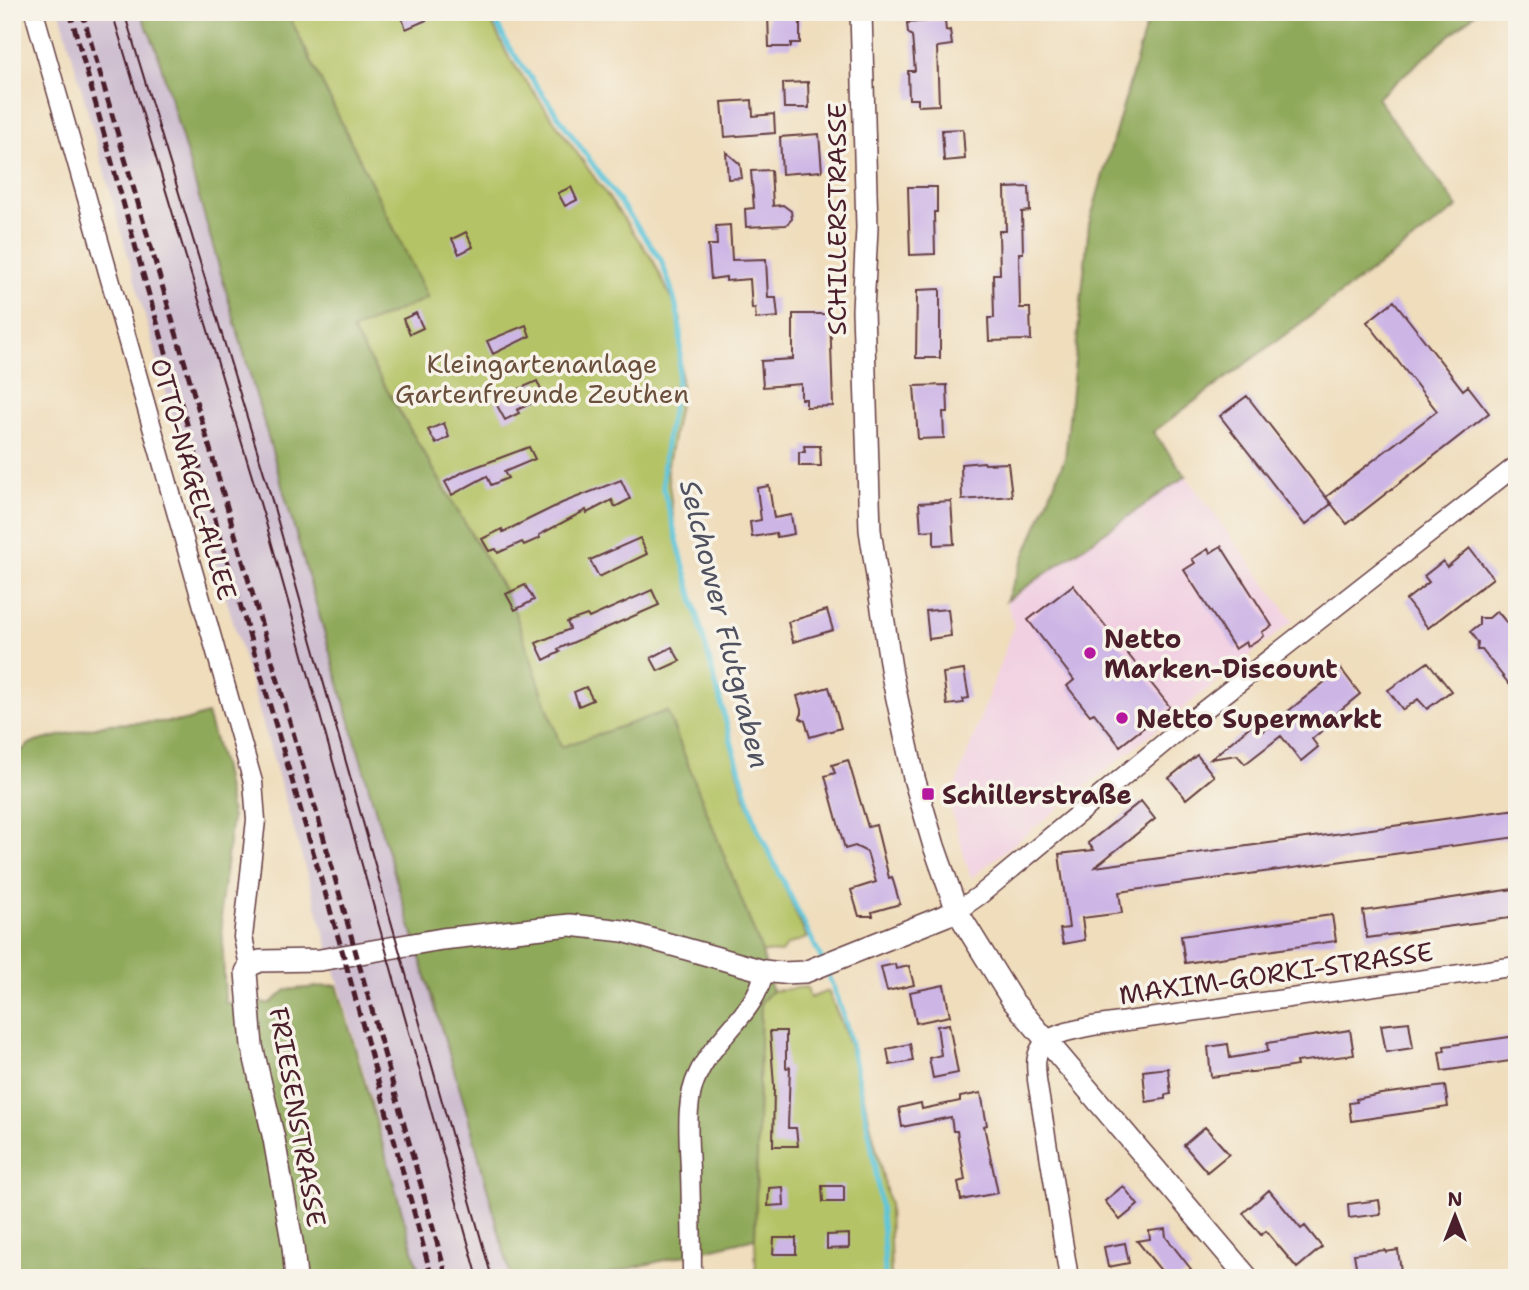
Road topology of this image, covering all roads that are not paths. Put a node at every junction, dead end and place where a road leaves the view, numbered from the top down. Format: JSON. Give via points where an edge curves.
{"nodes":[{"id":1,"x":34,"y":12,"type":"edge"},
{"id":2,"x":860,"y":12,"type":"edge"},
{"id":3,"x":1517,"y":465,"type":"edge"},
{"id":4,"x":957,"y":911,"type":"junction"},
{"id":5,"x":1517,"y":966,"type":"edge"},
{"id":6,"x":249,"y":967,"type":"junction"},
{"id":7,"x":764,"y":971,"type":"junction"},
{"id":8,"x":1045,"y":1041,"type":"junction"},
{"id":9,"x":296,"y":1278,"type":"edge"},
{"id":10,"x":692,"y":1278,"type":"edge"},
{"id":11,"x":1069,"y":1278,"type":"edge"},
{"id":12,"x":1248,"y":1278,"type":"edge"}],
"edges":[{"from":1,"to":6,"type":"street","name":"OTTO-NAGEL-ALLEE","via":[[253,782],[256,820],[243,937]]},
{"from":2,"to":4,"type":"street","name":"SCHILLERSTRASSE","via":[[870,530],[914,778]]},
{"from":3,"to":4,"type":"street"},
{"from":4,"to":7,"type":"street","via":[[805,972]]},
{"from":4,"to":8,"type":"street","name":"SCHILLERSTRASSE","via":[[1012,1000]]},
{"from":5,"to":8,"type":"street","name":"MAXIM-GORKI-STRASSE","via":[[1101,1024]]},
{"from":6,"to":7,"type":"street","via":[[260,961],[320,960],[442,939],[570,925],[623,931]]},
{"from":6,"to":9,"type":"street","name":"FRIESENSTRASSE","via":[[252,1046],[276,1153]]},
{"from":7,"to":10,"type":"street","via":[[754,999],[697,1075],[689,1112]]},
{"from":8,"to":11,"type":"street","via":[[1037,1057],[1037,1080]]},
{"from":8,"to":12,"type":"street","name":"SCHILLERSTRASSE"}]}
